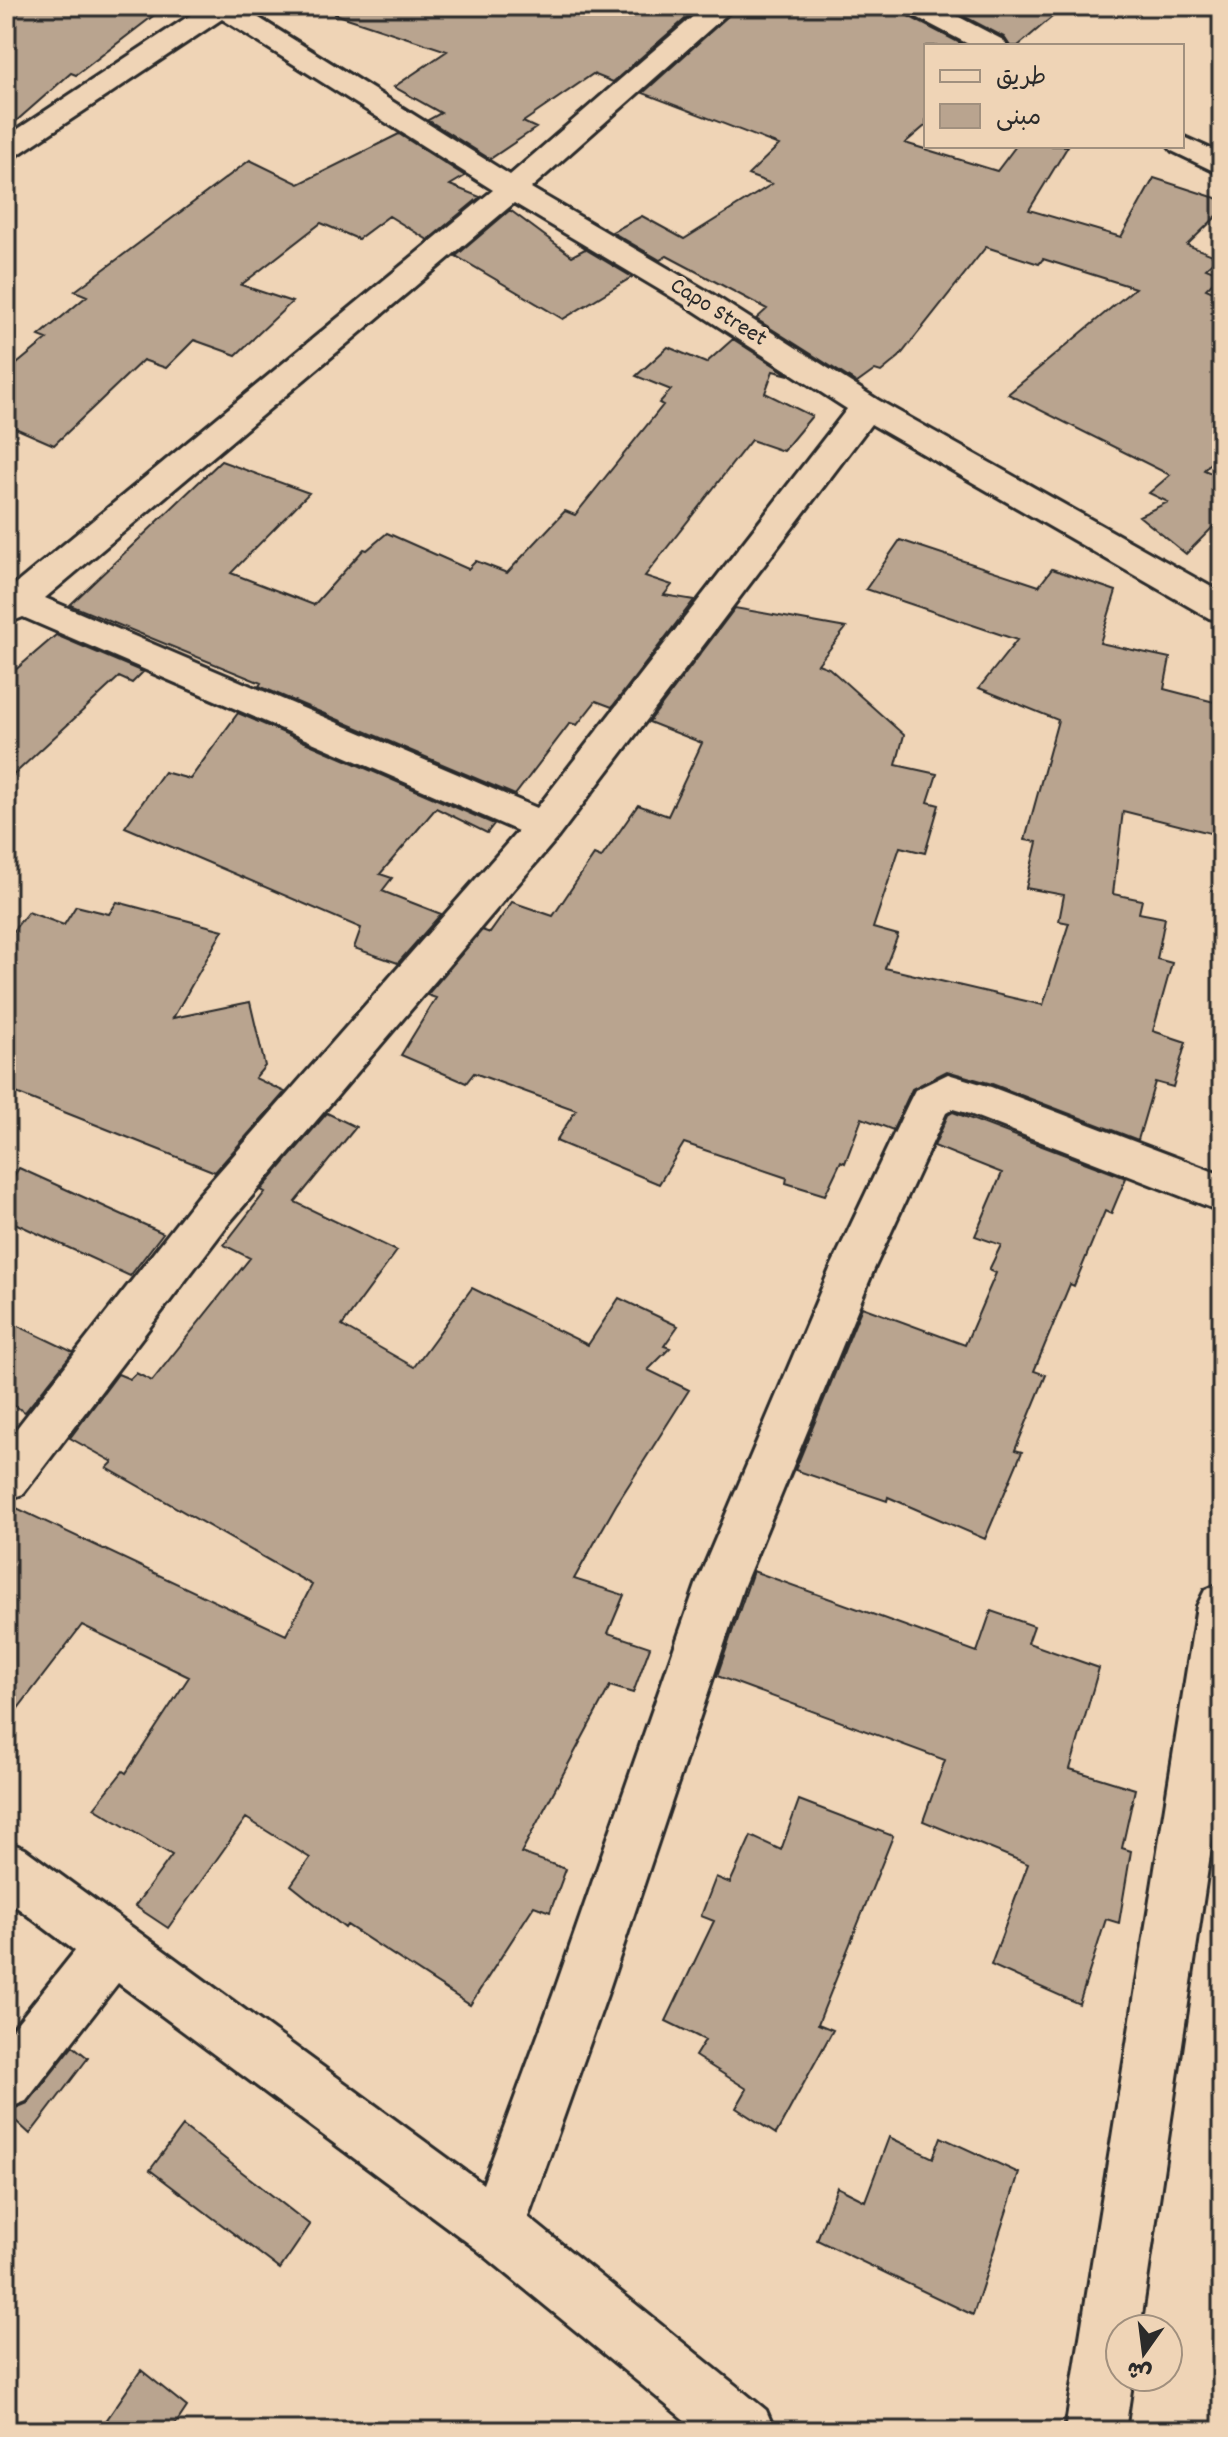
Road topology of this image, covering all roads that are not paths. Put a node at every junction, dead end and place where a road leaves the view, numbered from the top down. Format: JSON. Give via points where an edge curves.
{"nodes":[{"id":1,"x":222,"y":6,"type":"edge"},
{"id":2,"x":722,"y":6,"type":"edge"},
{"id":3,"x":917,"y":6,"type":"edge"},
{"id":4,"x":989,"y":44,"type":"edge"},
{"id":5,"x":1184,"y":146,"type":"edge"},
{"id":6,"x":6,"y":150,"type":"edge"},
{"id":7,"x":1222,"y":166,"type":"edge"},
{"id":8,"x":512,"y":189,"type":"junction"},
{"id":9,"x":866,"y":407,"type":"junction"},
{"id":10,"x":12,"y":606,"type":"edge"},
{"id":11,"x":1222,"y":609,"type":"edge"},
{"id":12,"x":544,"y":827,"type":"junction"},
{"id":13,"x":1222,"y":1194,"type":"edge"},
{"id":14,"x":6,"y":1479,"type":"edge"},
{"id":15,"x":1222,"y":1606,"type":"edge"},
{"id":16,"x":6,"y":1867,"type":"edge"},
{"id":17,"x":113,"y":1947,"type":"junction"},
{"id":18,"x":6,"y":2081,"type":"edge"},
{"id":19,"x":495,"y":2228,"type":"junction"},
{"id":20,"x":745,"y":2431,"type":"edge"},
{"id":21,"x":1095,"y":2431,"type":"edge"}],
"edges":[{"from":1,"to":6,"type":"street"},
{"from":1,"to":8,"type":"street","name":"Capo Street"},
{"from":2,"to":8,"type":"street"},
{"from":3,"to":4,"type":"street"},
{"from":5,"to":7,"type":"street"},
{"from":8,"to":9,"type":"street","name":"Capo Street"},
{"from":8,"to":10,"type":"street"},
{"from":9,"to":11,"type":"street","name":"Capo Street"},
{"from":9,"to":12,"type":"street"},
{"from":10,"to":12,"type":"street"},
{"from":12,"to":14,"type":"street","via":[[213,1210]]},
{"from":13,"to":19,"type":"street","via":[[976,1099],[948,1091],[930,1102],[852,1269],[720,1585]]},
{"from":15,"to":21,"type":"street"},
{"from":16,"to":17,"type":"street"},
{"from":17,"to":18,"type":"street"},
{"from":17,"to":19,"type":"street"},
{"from":19,"to":20,"type":"street"}]}
